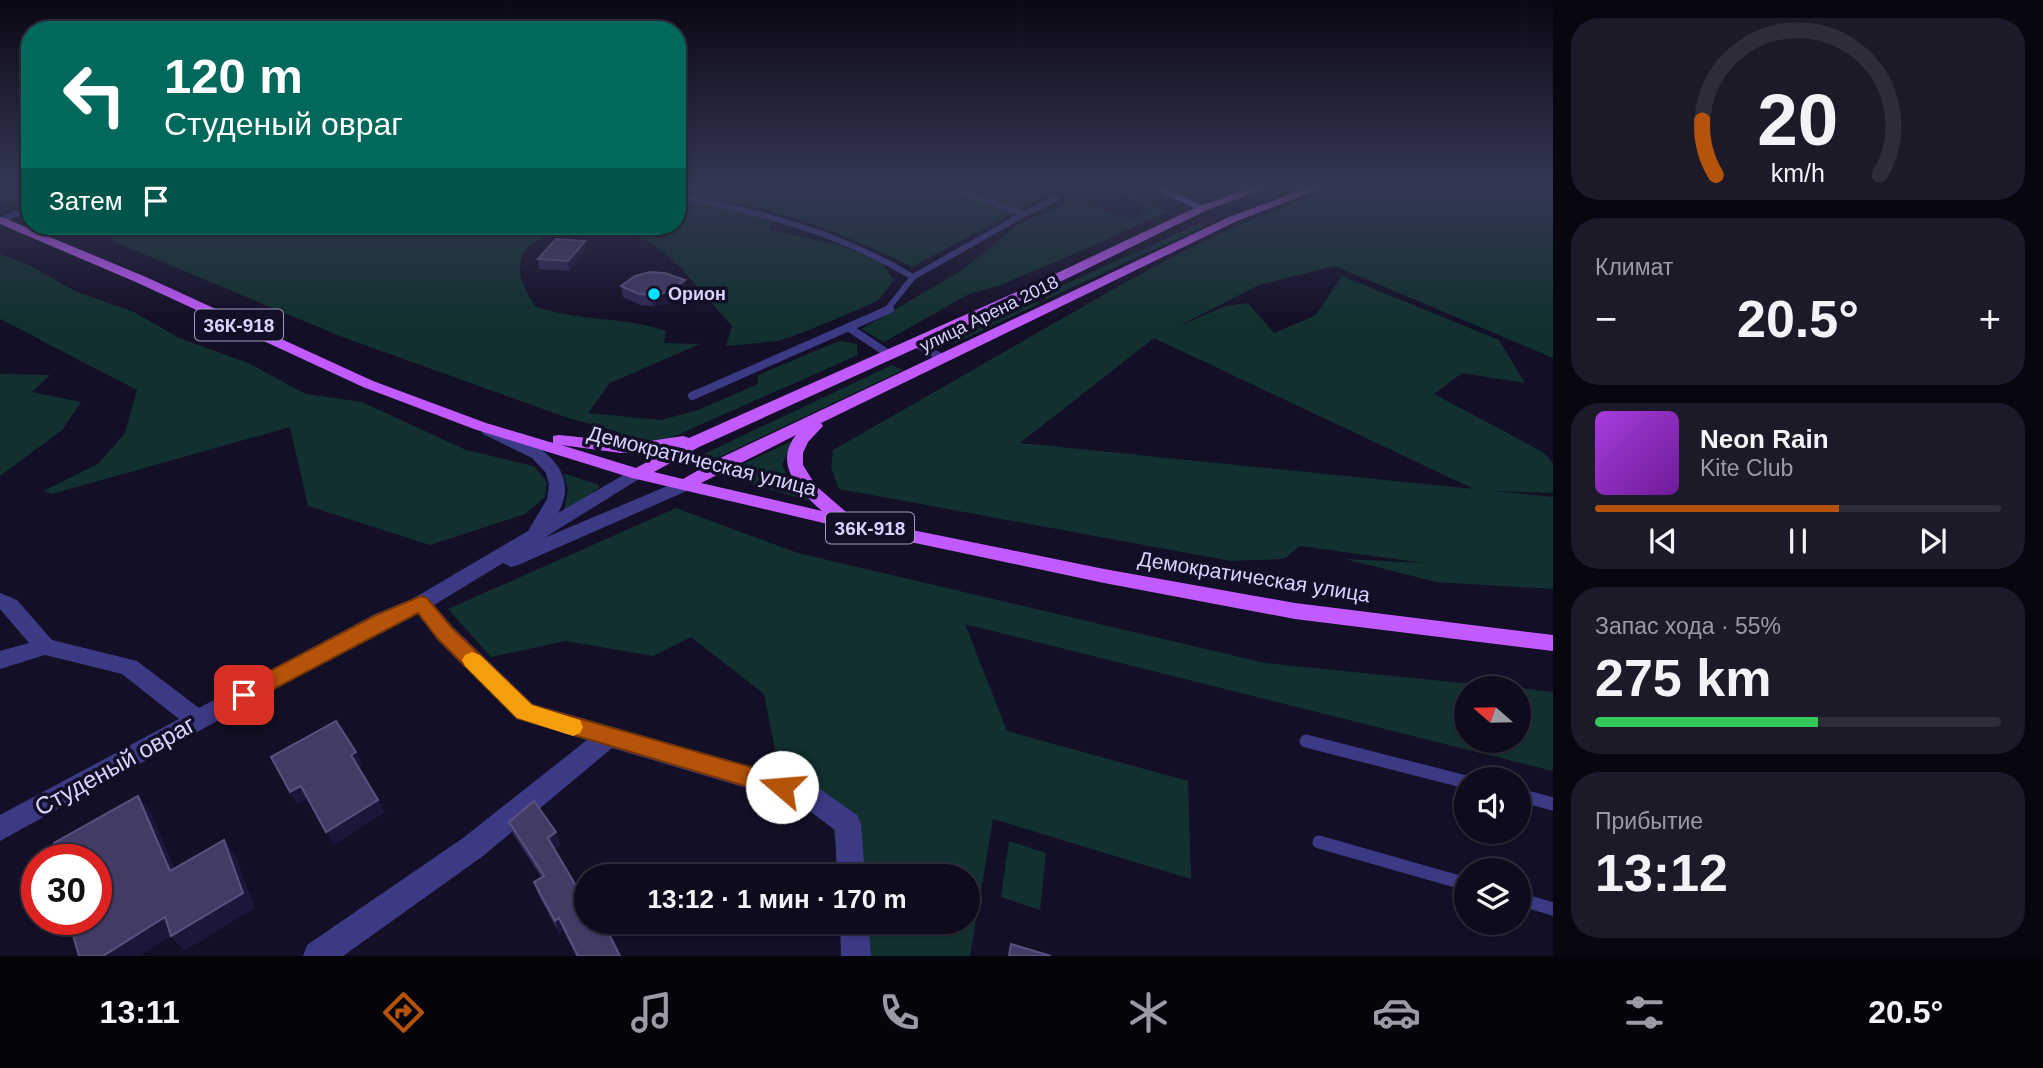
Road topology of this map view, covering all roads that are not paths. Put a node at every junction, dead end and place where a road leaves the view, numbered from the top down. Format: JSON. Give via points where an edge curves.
{"nodes":[{"id":1,"x":815,"y":233,"type":"edge"},
{"id":2,"x":992,"y":233,"type":"edge"},
{"id":3,"x":1150,"y":233,"type":"edge"},
{"id":4,"x":1205,"y":233,"type":"edge"},
{"id":5,"x":35,"y":235,"type":"edge"},
{"id":6,"x":914,"y":277,"type":"junction"},
{"id":7,"x":851,"y":329,"type":"junction"},
{"id":8,"x":915,"y":343,"type":"junction"},
{"id":9,"x":890,"y":355,"type":"junction"},
{"id":10,"x":942,"y":358,"type":"junction"},
{"id":11,"x":692,"y":396,"type":"dead end"},
{"id":12,"x":839,"y":408,"type":"junction"},
{"id":13,"x":480,"y":426,"type":"junction"},
{"id":14,"x":720,"y":431,"type":"junction"},
{"id":15,"x":638,"y":474,"type":"junction"},
{"id":16,"x":683,"y":486,"type":"junction"},
{"id":17,"x":849,"y":523,"type":"junction"},
{"id":18,"x":535,"y":535,"type":"junction"},
{"id":19,"x":453,"y":585,"type":"junction"},
{"id":20,"x":0,"y":601,"type":"edge"},
{"id":21,"x":421,"y":603,"type":"junction"},
{"id":22,"x":1553,"y":643,"type":"edge"},
{"id":23,"x":45,"y":647,"type":"junction"},
{"id":24,"x":0,"y":660,"type":"edge"},
{"id":25,"x":198,"y":721,"type":"junction"},
{"id":26,"x":607,"y":738,"type":"junction"},
{"id":27,"x":1306,"y":741,"type":"dead end"},
{"id":28,"x":1454,"y":779,"type":"edge"},
{"id":29,"x":1531,"y":798,"type":"edge"},
{"id":30,"x":1553,"y":804,"type":"edge"},
{"id":31,"x":0,"y":829,"type":"edge"},
{"id":32,"x":1319,"y":842,"type":"dead end"},
{"id":33,"x":850,"y":864,"type":"edge"},
{"id":34,"x":1454,"y":881,"type":"edge"},
{"id":35,"x":1531,"y":903,"type":"edge"},
{"id":36,"x":1553,"y":909,"type":"edge"},
{"id":37,"x":855,"y":934,"type":"edge"},
{"id":38,"x":318,"y":956,"type":"edge"},
{"id":39,"x":856,"y":956,"type":"edge"}],
"edges":[{"from":1,"to":6,"type":"lane","via":[[881,256]]},
{"from":2,"to":6,"type":"lane"},
{"from":3,"to":8,"type":"main road","name":"улица Арена 2018"},
{"from":4,"to":10,"type":"main road","name":"улица Арена 2018"},
{"from":5,"to":13,"type":"main road","name":"Демократическая улица","number":"36К-918","via":[[368,384]]},
{"from":6,"to":7,"type":"lane","via":[[891,309]]},
{"from":7,"to":9,"type":"lane"},
{"from":7,"to":11,"type":"lane"},
{"from":8,"to":9,"type":"main road","name":"улица Арена 2018"},
{"from":8,"to":10,"type":"lane"},
{"from":9,"to":14,"type":"main road","name":"улица Арена 2018"},
{"from":10,"to":12,"type":"main road","name":"улица Арена 2018"},
{"from":12,"to":16,"type":"main road","name":"улица Арена 2018"},
{"from":12,"to":17,"type":"main road","via":[[801,435],[794,453],[795,472]]},
{"from":13,"to":14,"type":"main road","via":[[618,449],[648,449]]},
{"from":13,"to":15,"type":"main road","name":"Демократическая улица","number":"36К-918"},
{"from":13,"to":18,"type":"street","via":[[535,452],[555,470],[559,486],[555,501]]},
{"from":14,"to":15,"type":"main road","name":"улица Арена 2018"},
{"from":15,"to":16,"type":"main road","name":"Демократическая улица","number":"36К-918"},
{"from":15,"to":18,"type":"street"},
{"from":16,"to":17,"type":"main road","name":"Демократическая улица","number":"36К-918"},
{"from":16,"to":19,"type":"street"},
{"from":17,"to":22,"type":"main road","name":"Демократическая улица","number":"36К-918","via":[[1295,611]]},
{"from":18,"to":19,"type":"street"},
{"from":19,"to":21,"type":"street","name":"Студеный овраг"},
{"from":20,"to":23,"type":"street","via":[[10,605]]},
{"from":21,"to":25,"type":"street","name":"Студеный овраг"},
{"from":21,"to":26,"type":"street","via":[[525,712]]},
{"from":23,"to":24,"type":"street"},
{"from":23,"to":25,"type":"street","via":[[129,667]]},
{"from":25,"to":31,"type":"street","name":"Студеный овраг"},
{"from":26,"to":33,"type":"street","via":[[808,795],[848,824]]},
{"from":26,"to":38,"type":"street","via":[[473,848]]},
{"from":27,"to":28,"type":"lane"},
{"from":29,"to":30,"type":"lane"},
{"from":32,"to":34,"type":"lane"},
{"from":35,"to":36,"type":"lane"},
{"from":37,"to":39,"type":"street"}]}
